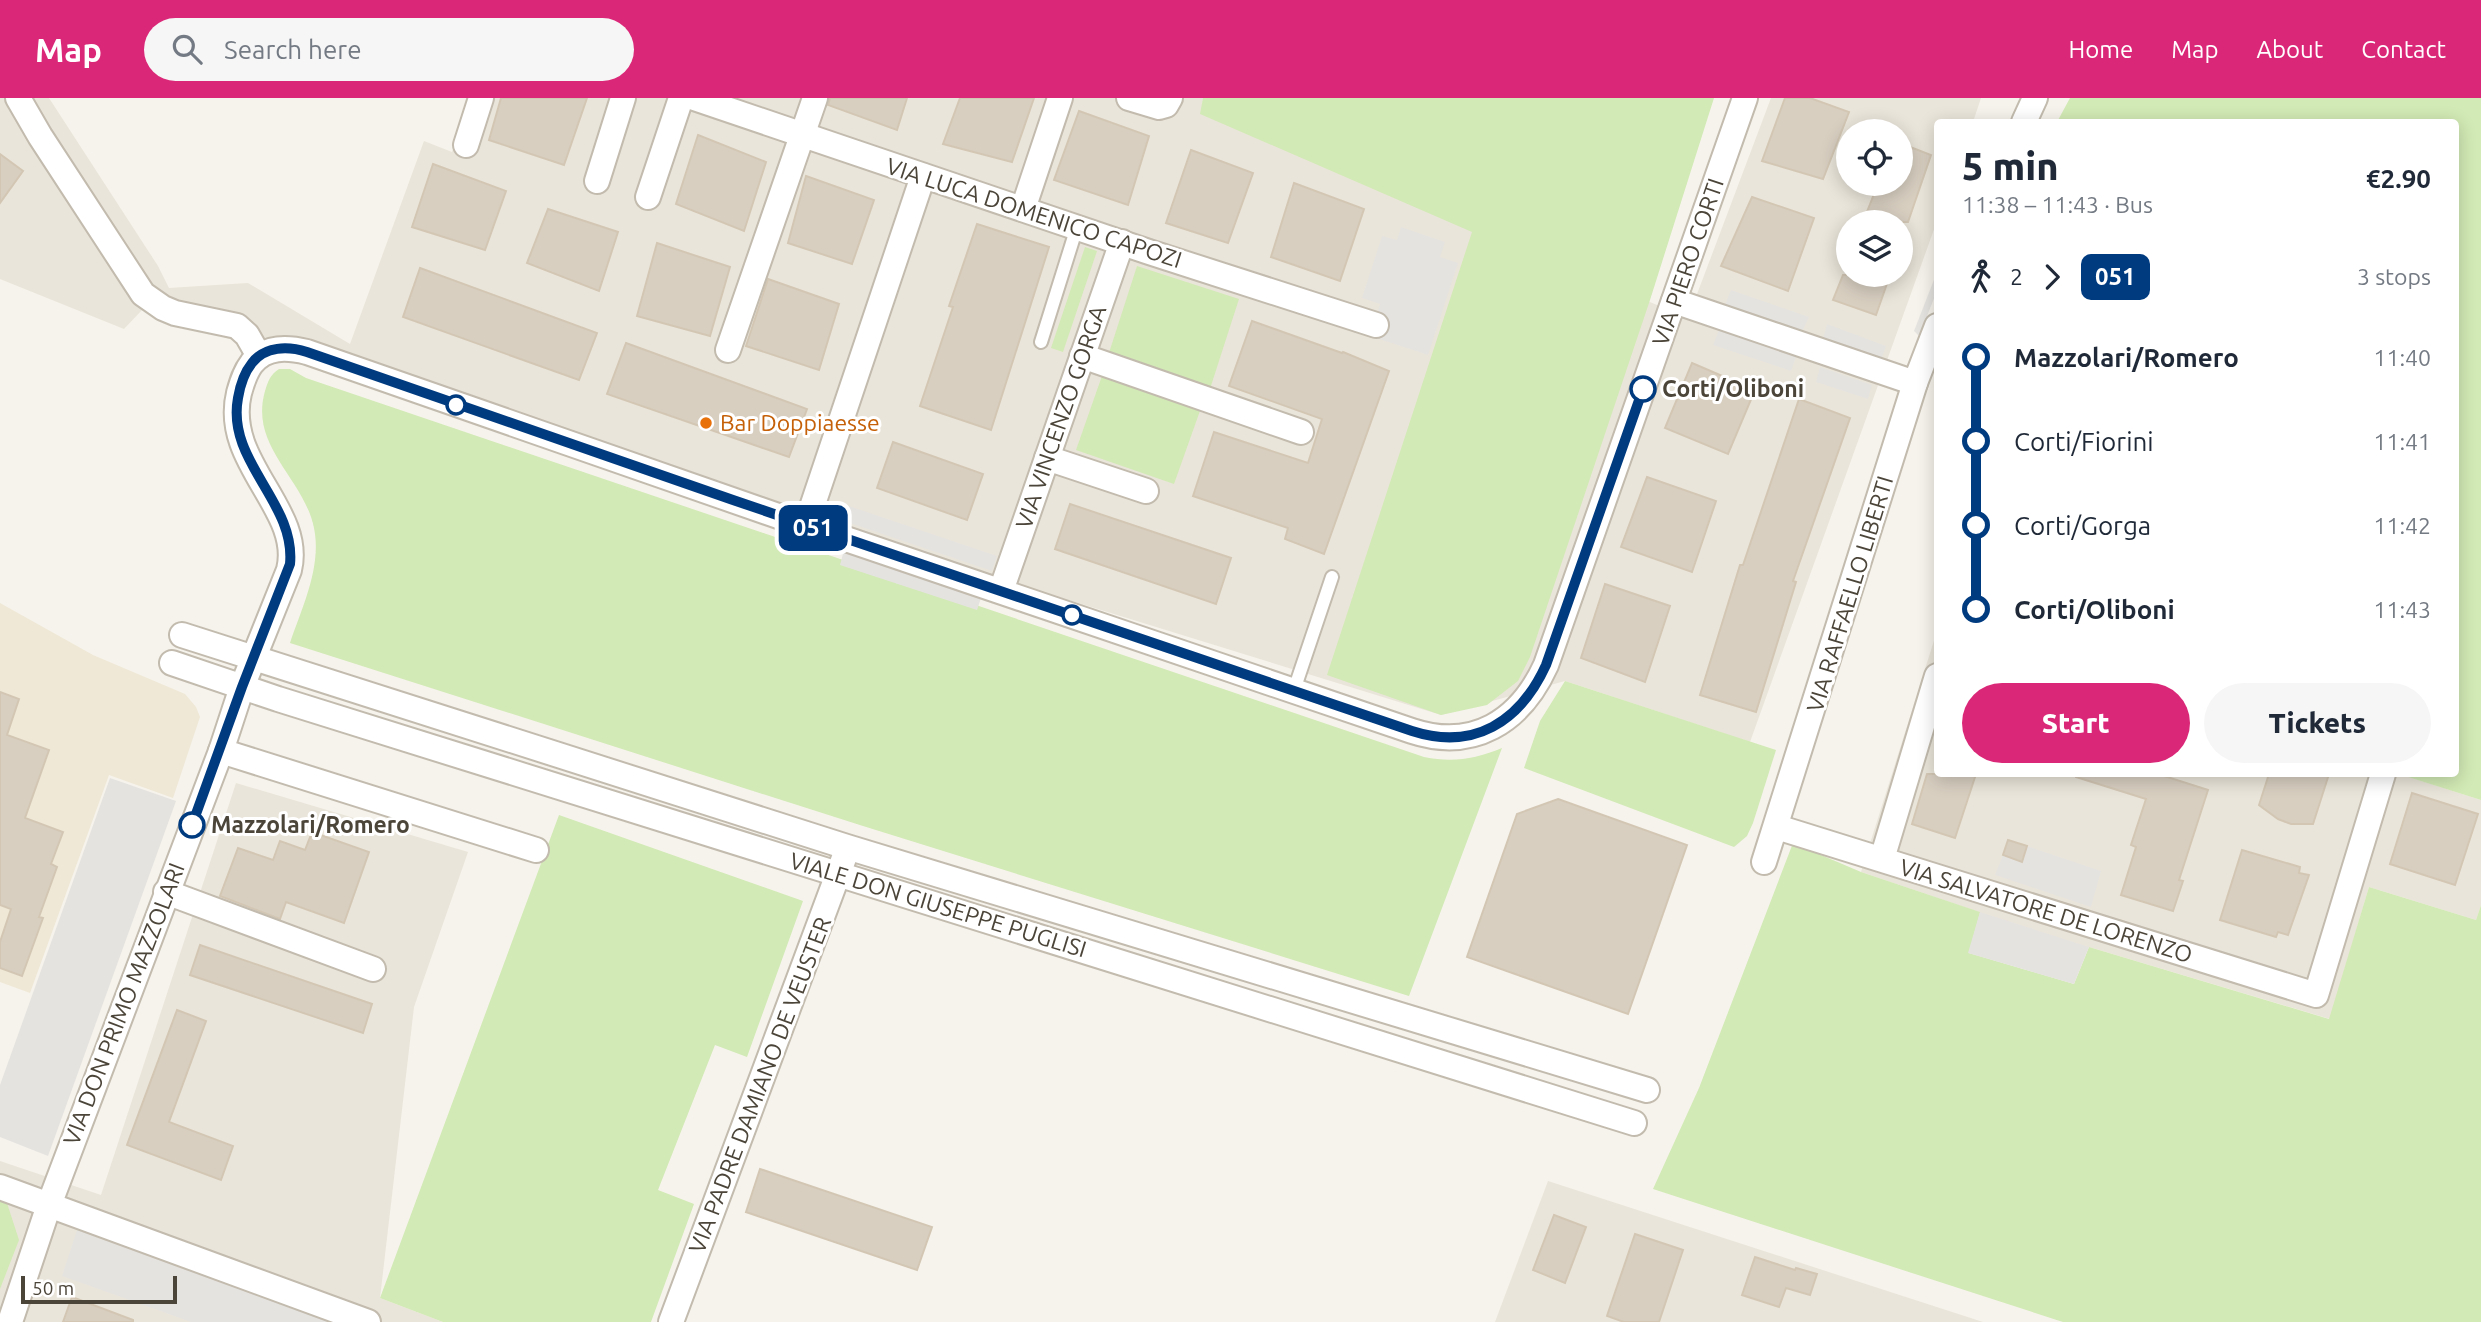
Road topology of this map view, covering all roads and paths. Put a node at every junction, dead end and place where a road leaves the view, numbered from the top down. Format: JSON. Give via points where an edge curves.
{"nodes":[{"id":1,"x":18,"y":98,"type":"edge"},
{"id":2,"x":481,"y":98,"type":"edge"},
{"id":3,"x":623,"y":98,"type":"edge"},
{"id":4,"x":681,"y":98,"type":"edge"},
{"id":5,"x":694,"y":98,"type":"edge"},
{"id":6,"x":816,"y":98,"type":"edge"},
{"id":7,"x":1060,"y":98,"type":"edge"},
{"id":8,"x":1129,"y":98,"type":"edge"},
{"id":9,"x":1170,"y":98,"type":"edge"},
{"id":10,"x":1745,"y":98,"type":"edge"},
{"id":11,"x":2035,"y":98,"type":"edge"},
{"id":12,"x":2025,"y":119,"type":"edge"},
{"id":13,"x":803,"y":135,"type":"junction"},
{"id":14,"x":466,"y":145,"type":"dead end"},
{"id":15,"x":923,"y":176,"type":"junction"},
{"id":16,"x":597,"y":181,"type":"dead end"},
{"id":17,"x":648,"y":197,"type":"dead end"},
{"id":18,"x":1023,"y":209,"type":"junction"},
{"id":19,"x":1077,"y":228,"type":"junction"},
{"id":20,"x":1122,"y":242,"type":"junction"},
{"id":21,"x":1674,"y":301,"type":"junction"},
{"id":22,"x":1376,"y":325,"type":"dead end"},
{"id":23,"x":1041,"y":342,"type":"dead end"},
{"id":24,"x":728,"y":351,"type":"dead end"},
{"id":25,"x":259,"y":355,"type":"junction"},
{"id":26,"x":1082,"y":356,"type":"junction"},
{"id":27,"x":1932,"y":356,"type":"edge"},
{"id":28,"x":1915,"y":383,"type":"junction"},
{"id":29,"x":1301,"y":432,"type":"dead end"},
{"id":30,"x":1047,"y":458,"type":"junction"},
{"id":31,"x":1146,"y":491,"type":"dead end"},
{"id":32,"x":806,"y":525,"type":"junction"},
{"id":33,"x":1332,"y":577,"type":"dead end"},
{"id":34,"x":1001,"y":591,"type":"junction"},
{"id":35,"x":183,"y":635,"type":"dead end"},
{"id":36,"x":255,"y":657,"type":"junction"},
{"id":37,"x":172,"y":663,"type":"dead end"},
{"id":38,"x":1934,"y":686,"type":"edge"},
{"id":39,"x":242,"y":687,"type":"junction"},
{"id":40,"x":1294,"y":690,"type":"junction"},
{"id":41,"x":221,"y":751,"type":"junction"},
{"id":42,"x":2382,"y":777,"type":"edge"},
{"id":43,"x":1777,"y":827,"type":"junction"},
{"id":44,"x":847,"y":848,"type":"junction"},
{"id":45,"x":536,"y":850,"type":"dead end"},
{"id":46,"x":1882,"y":859,"type":"junction"},
{"id":47,"x":1764,"y":862,"type":"dead end"},
{"id":48,"x":839,"y":874,"type":"junction"},
{"id":49,"x":166,"y":892,"type":"junction"},
{"id":50,"x":373,"y":969,"type":"dead end"},
{"id":51,"x":1446,"y":1030,"type":"junction"},
{"id":52,"x":1437,"y":1061,"type":"junction"},
{"id":53,"x":1647,"y":1090,"type":"dead end"},
{"id":54,"x":1634,"y":1124,"type":"dead end"},
{"id":55,"x":0,"y":1187,"type":"edge"},
{"id":56,"x":49,"y":1205,"type":"junction"},
{"id":57,"x":10,"y":1322,"type":"edge"},
{"id":58,"x":368,"y":1322,"type":"edge"},
{"id":59,"x":671,"y":1322,"type":"edge"}],
"edges":[{"from":1,"to":25,"type":"street","via":[[143,295],[169,311],[237,326]]},
{"from":2,"to":14,"type":"street"},
{"from":3,"to":16,"type":"street"},
{"from":4,"to":17,"type":"street"},
{"from":5,"to":13,"type":"street","name":"VIA LUCA DOMENICO CAPOZI"},
{"from":6,"to":13,"type":"street"},
{"from":7,"to":18,"type":"street"},
{"from":8,"to":9,"type":"street","via":[[1159,107]]},
{"from":10,"to":21,"type":"street","name":"VIA PIERO CORTI"},
{"from":11,"to":12,"type":"street"},
{"from":13,"to":15,"type":"street","name":"VIA LUCA DOMENICO CAPOZI"},
{"from":13,"to":24,"type":"street"},
{"from":15,"to":18,"type":"street","name":"VIA LUCA DOMENICO CAPOZI"},
{"from":15,"to":32,"type":"street"},
{"from":18,"to":19,"type":"street","name":"VIA LUCA DOMENICO CAPOZI"},
{"from":19,"to":20,"type":"street","name":"VIA LUCA DOMENICO CAPOZI"},
{"from":19,"to":23,"type":"lane"},
{"from":20,"to":22,"type":"street","name":"VIA LUCA DOMENICO CAPOZI"},
{"from":20,"to":26,"type":"street","name":"VIA VINCENZO GORGA"},
{"from":21,"to":28,"type":"street"},
{"from":21,"to":40,"type":"street","name":"VIA PIERO CORTI","via":[[1546,665],[1523,704],[1476,734],[1448,738],[1422,734]]},
{"from":25,"to":32,"type":"street","name":"VIA PIERO CORTI","via":[[281,348],[302,351]]},
{"from":25,"to":36,"type":"street","name":"VIA DON PRIMO MAZZOLARI","via":[[240,389],[237,431],[281,520],[291,559]]},
{"from":26,"to":29,"type":"street"},
{"from":26,"to":30,"type":"street","name":"VIA VINCENZO GORGA"},
{"from":27,"to":28,"type":"street","name":"VIA RAFFAELLO LIBERTI"},
{"from":28,"to":43,"type":"street","name":"VIA RAFFAELLO LIBERTI"},
{"from":30,"to":31,"type":"street"},
{"from":30,"to":34,"type":"street","name":"VIA VINCENZO GORGA"},
{"from":32,"to":34,"type":"street","name":"VIA PIERO CORTI"},
{"from":33,"to":40,"type":"lane"},
{"from":34,"to":40,"type":"street","name":"VIA PIERO CORTI"},
{"from":35,"to":36,"type":"street","name":"VIALE DON GIUSEPPE PUGLISI"},
{"from":36,"to":39,"type":"street","name":"VIA DON PRIMO MAZZOLARI"},
{"from":36,"to":44,"type":"street","name":"VIALE DON GIUSEPPE PUGLISI"},
{"from":37,"to":39,"type":"street","name":"VIALE DON GIUSEPPE PUGLISI"},
{"from":38,"to":46,"type":"street"},
{"from":39,"to":41,"type":"street","name":"VIA DON PRIMO MAZZOLARI"},
{"from":39,"to":48,"type":"street","name":"VIALE DON GIUSEPPE PUGLISI"},
{"from":41,"to":45,"type":"street"},
{"from":41,"to":49,"type":"street","name":"VIA DON PRIMO MAZZOLARI"},
{"from":42,"to":46,"type":"street","name":"VIA SALVATORE DE LORENZO","via":[[2316,995]]},
{"from":43,"to":46,"type":"street","name":"VIA SALVATORE DE LORENZO"},
{"from":43,"to":47,"type":"street","name":"VIA RAFFAELLO LIBERTI"},
{"from":44,"to":48,"type":"street","name":"VIA PADRE DAMIANO DE VEUSTER"},
{"from":44,"to":51,"type":"street","name":"VIALE DON GIUSEPPE PUGLISI"},
{"from":48,"to":52,"type":"street","name":"VIALE DON GIUSEPPE PUGLISI"},
{"from":48,"to":59,"type":"street","name":"VIA PADRE DAMIANO DE VEUSTER"},
{"from":49,"to":50,"type":"street"},
{"from":49,"to":56,"type":"street","name":"VIA DON PRIMO MAZZOLARI"},
{"from":51,"to":52,"type":"street"},
{"from":51,"to":53,"type":"street","name":"VIALE DON GIUSEPPE PUGLISI"},
{"from":52,"to":54,"type":"street","name":"VIALE DON GIUSEPPE PUGLISI"},
{"from":55,"to":56,"type":"street"},
{"from":56,"to":57,"type":"street","name":"VIA DON PRIMO MAZZOLARI"},
{"from":56,"to":58,"type":"street"}]}
